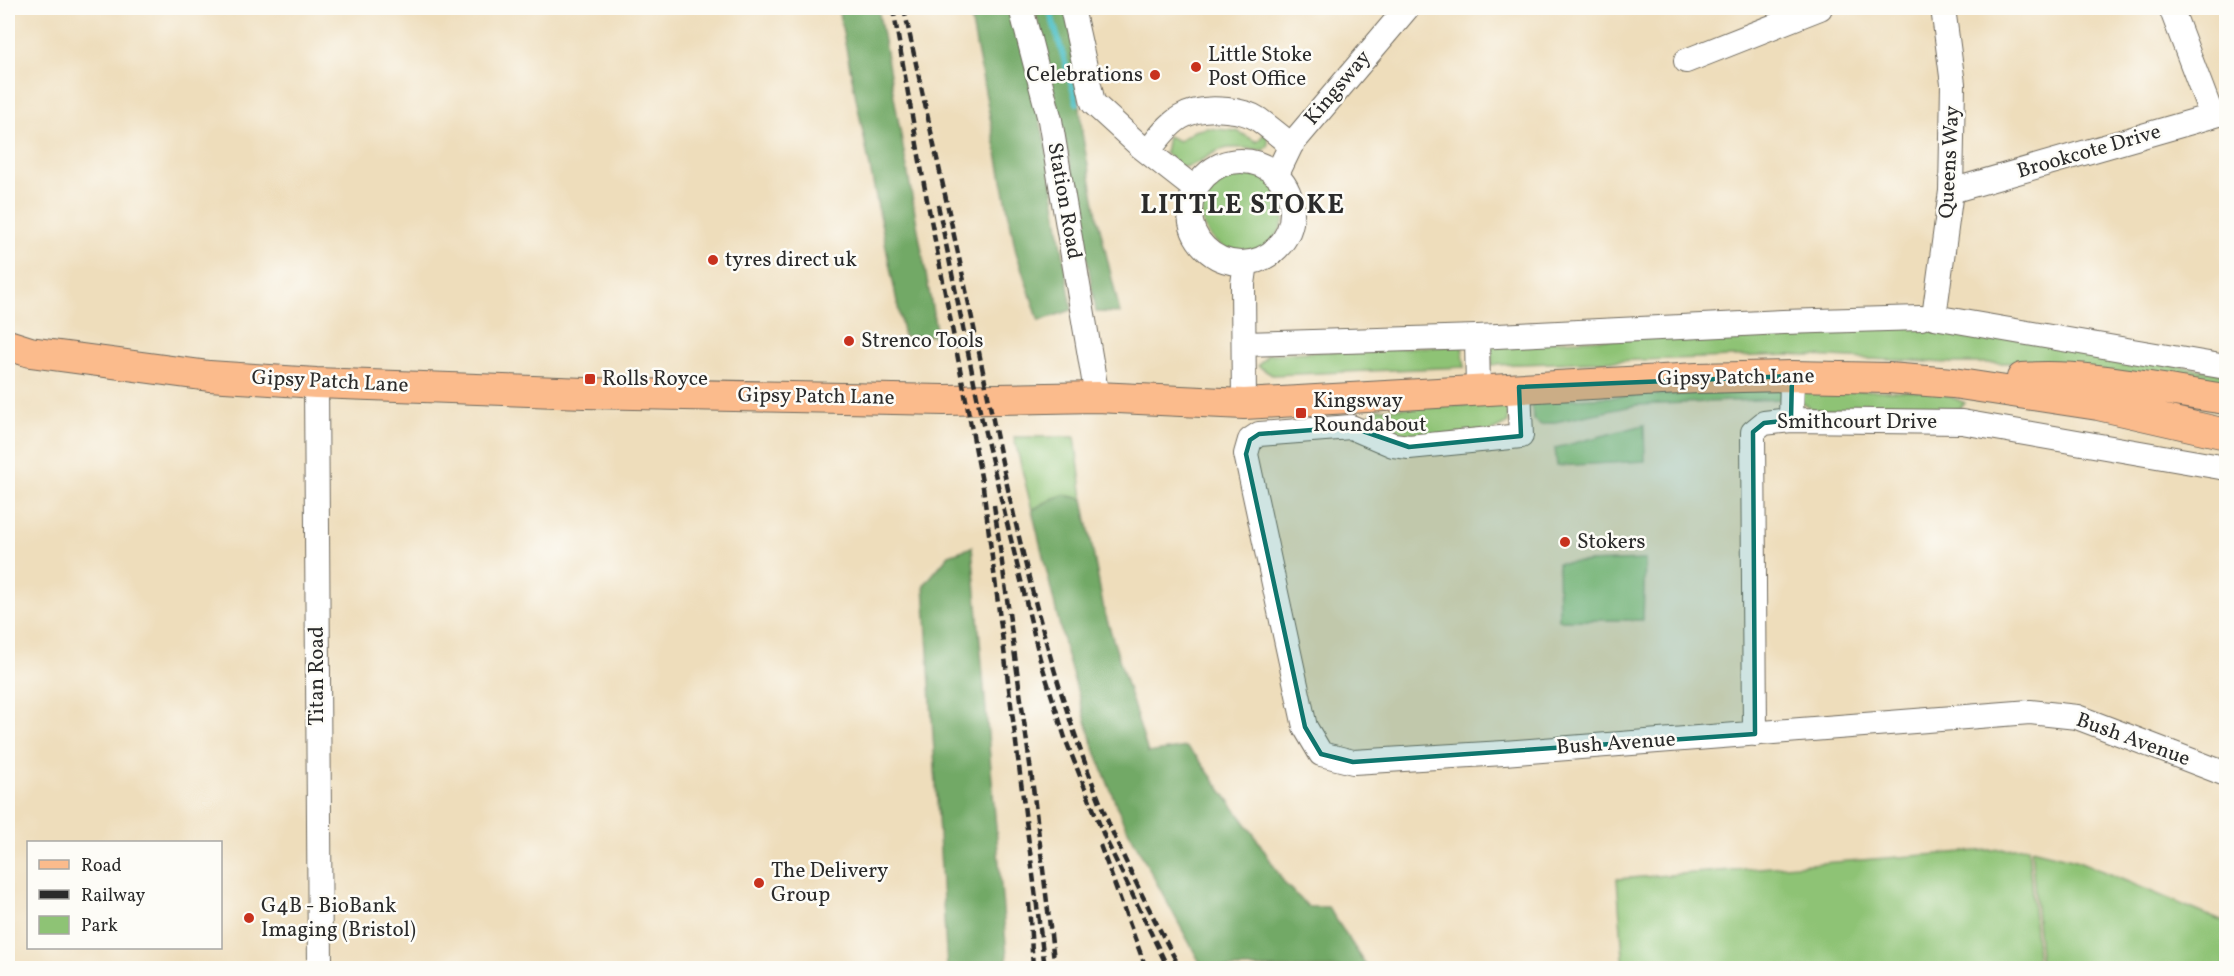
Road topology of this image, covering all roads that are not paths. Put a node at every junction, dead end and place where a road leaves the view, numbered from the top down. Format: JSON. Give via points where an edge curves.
{"nodes":[{"id":1,"x":1021,"y":8,"type":"edge"},
{"id":2,"x":1072,"y":8,"type":"edge"},
{"id":3,"x":1407,"y":8,"type":"edge"},
{"id":4,"x":1820,"y":8,"type":"edge"},
{"id":5,"x":1942,"y":8,"type":"edge"},
{"id":6,"x":2171,"y":8,"type":"edge"},
{"id":7,"x":1686,"y":61,"type":"dead end"},
{"id":8,"x":2219,"y":114,"type":"edge"},
{"id":9,"x":1291,"y":145,"type":"junction"},
{"id":10,"x":1148,"y":152,"type":"junction"},
{"id":11,"x":1277,"y":174,"type":"junction"},
{"id":12,"x":1195,"y":189,"type":"junction"},
{"id":13,"x":1951,"y":191,"type":"junction"},
{"id":14,"x":1246,"y":263,"type":"junction"},
{"id":15,"x":1928,"y":318,"type":"junction"},
{"id":16,"x":1477,"y":338,"type":"junction"},
{"id":17,"x":1244,"y":344,"type":"junction"},
{"id":18,"x":8,"y":345,"type":"edge"},
{"id":19,"x":2226,"y":367,"type":"edge"},
{"id":20,"x":1792,"y":376,"type":"junction"},
{"id":21,"x":316,"y":383,"type":"junction"},
{"id":22,"x":1953,"y":383,"type":"junction"},
{"id":23,"x":1519,"y":387,"type":"junction"},
{"id":24,"x":1478,"y":390,"type":"junction"},
{"id":25,"x":1097,"y":397,"type":"junction"},
{"id":26,"x":2226,"y":399,"type":"edge"},
{"id":27,"x":1244,"y":404,"type":"junction"},
{"id":28,"x":1791,"y":420,"type":"junction"},
{"id":29,"x":2226,"y":434,"type":"edge"},
{"id":30,"x":2226,"y":468,"type":"edge"},
{"id":31,"x":1755,"y":734,"type":"junction"},
{"id":32,"x":2226,"y":774,"type":"edge"},
{"id":33,"x":320,"y":969,"type":"edge"}],
"edges":[{"from":1,"to":25,"type":"street","name":"Station Road","via":[[1050,120]]},
{"from":2,"to":10,"type":"street","via":[[1093,103]]},
{"from":3,"to":9,"type":"street","name":"Kingsway"},
{"from":4,"to":7,"type":"street"},
{"from":5,"to":13,"type":"street","name":"Queens Way","via":[[1953,84]]},
{"from":6,"to":8,"type":"street"},
{"from":8,"to":13,"type":"street","name":"Brookcote Drive"},
{"from":9,"to":10,"type":"street","via":[[1256,118],[1212,108],[1191,111],[1176,119]]},
{"from":9,"to":11,"type":"street","name":"Kingsway"},
{"from":10,"to":12,"type":"street"},
{"from":11,"to":12,"type":"street","via":[[1248,160],[1232,161],[1217,166]]},
{"from":11,"to":14,"type":"street","via":[[1293,203],[1293,220],[1277,250]]},
{"from":12,"to":14,"type":"street","via":[[1190,203],[1194,234],[1216,256]]},
{"from":13,"to":15,"type":"street","name":"Queens Way"},
{"from":14,"to":17,"type":"street"},
{"from":15,"to":16,"type":"street","via":[[1898,329],[1783,322]]},
{"from":15,"to":19,"type":"street"},
{"from":16,"to":17,"type":"street"},
{"from":16,"to":24,"type":"street"},
{"from":17,"to":27,"type":"street"},
{"from":18,"to":21,"type":"main road","name":"Gipsy Patch Lane","via":[[30,352],[209,376]]},
{"from":20,"to":22,"type":"main road","name":"Gipsy Patch Lane"},
{"from":20,"to":23,"type":"main road","name":"Gipsy Patch Lane"},
{"from":20,"to":28,"type":"street"},
{"from":21,"to":25,"type":"main road","name":"Gipsy Patch Lane","via":[[944,400]]},
{"from":21,"to":33,"type":"street","name":"Titan Road"},
{"from":22,"to":26,"type":"main road","name":"Gipsy Patch Lane","via":[[2044,376]]},
{"from":22,"to":29,"type":"main road","name":"Gipsy Patch Lane","via":[[2098,405]]},
{"from":23,"to":24,"type":"main road","name":"Gipsy Patch Lane"},
{"from":23,"to":31,"type":"street","name":"Bush Avenue","via":[[1521,436],[1409,447],[1393,445],[1352,427],[1258,434],[1250,440],[1246,454],[1305,727],[1321,754],[1353,762]]},
{"from":24,"to":27,"type":"main road","name":"Gipsy Patch Lane"},
{"from":25,"to":27,"type":"main road","name":"Gipsy Patch Lane"},
{"from":28,"to":30,"type":"street","name":"Smithcourt Drive","via":[[1962,422]]},
{"from":28,"to":31,"type":"street","name":"Smithcourt Drive","via":[[1764,423],[1753,432]]},
{"from":31,"to":32,"type":"street","name":"Bush Avenue","via":[[2030,712],[2077,717]]}]}
